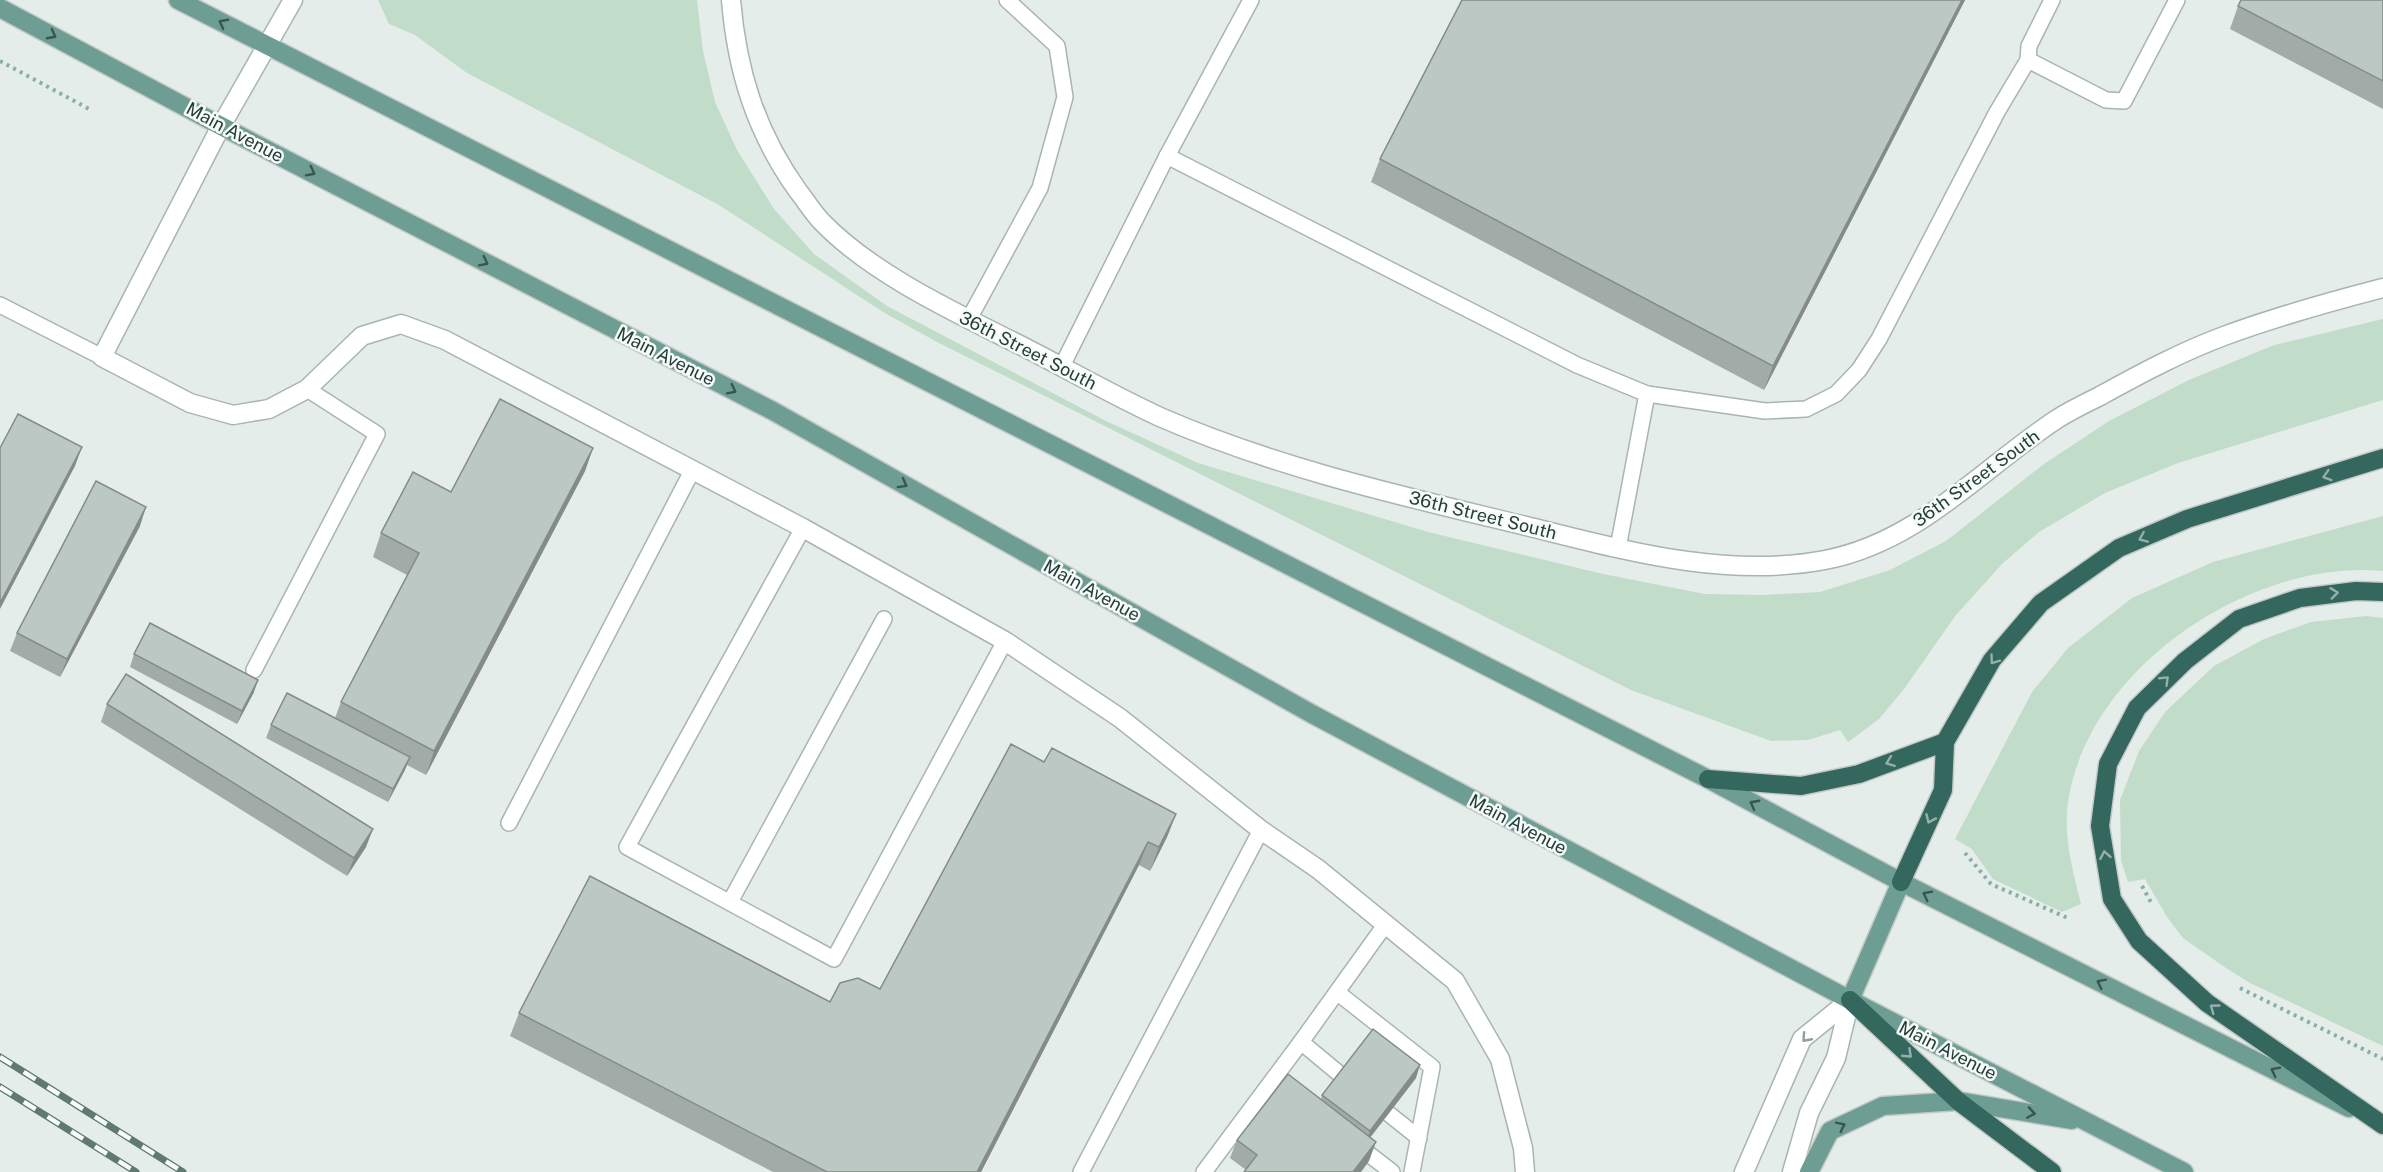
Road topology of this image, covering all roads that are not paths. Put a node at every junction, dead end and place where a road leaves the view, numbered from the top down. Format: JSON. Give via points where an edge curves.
{"nodes":[{"id":1,"x":178,"y":0,"type":"edge"},
{"id":2,"x":293,"y":0,"type":"edge"},
{"id":3,"x":731,"y":0,"type":"edge"},
{"id":4,"x":1007,"y":0,"type":"edge"},
{"id":5,"x":1251,"y":0,"type":"edge"},
{"id":6,"x":2052,"y":0,"type":"edge"},
{"id":7,"x":2177,"y":0,"type":"edge"},
{"id":8,"x":0,"y":8,"type":"edge"},
{"id":9,"x":267,"y":46,"type":"junction"},
{"id":10,"x":2028,"y":60,"type":"junction"},
{"id":11,"x":221,"y":126,"type":"junction"},
{"id":12,"x":1167,"y":156,"type":"junction"},
{"id":13,"x":2383,"y":288,"type":"edge"},
{"id":14,"x":0,"y":305,"type":"edge"},
{"id":15,"x":969,"y":320,"type":"junction"},
{"id":16,"x":102,"y":357,"type":"junction"},
{"id":17,"x":1062,"y":366,"type":"junction"},
{"id":18,"x":307,"y":389,"type":"junction"},
{"id":19,"x":1647,"y":394,"type":"junction"},
{"id":20,"x":2383,"y":458,"type":"edge"},
{"id":21,"x":692,"y":471,"type":"junction"},
{"id":22,"x":802,"y":528,"type":"junction"},
{"id":23,"x":1618,"y":548,"type":"junction"},
{"id":24,"x":2383,"y":592,"type":"edge"},
{"id":25,"x":884,"y":619,"type":"dead end"},
{"id":26,"x":1005,"y":641,"type":"junction"},
{"id":27,"x":254,"y":670,"type":"dead end"},
{"id":28,"x":1945,"y":742,"type":"junction"},
{"id":29,"x":1708,"y":779,"type":"junction"},
{"id":30,"x":509,"y":823,"type":"dead end"},
{"id":31,"x":1261,"y":830,"type":"junction"},
{"id":32,"x":1901,"y":882,"type":"junction"},
{"id":33,"x":730,"y":902,"type":"junction"},
{"id":34,"x":1385,"y":925,"type":"junction"},
{"id":35,"x":1338,"y":993,"type":"junction"},
{"id":36,"x":1850,"y":1000,"type":"junction"},
{"id":37,"x":1301,"y":1042,"type":"junction"},
{"id":38,"x":1342,"y":1076,"type":"edge"},
{"id":39,"x":1958,"y":1101,"type":"junction"},
{"id":40,"x":1389,"y":1114,"type":"edge"},
{"id":41,"x":2087,"y":1122,"type":"junction"},
{"id":42,"x":2383,"y":1126,"type":"edge"},
{"id":43,"x":1346,"y":1136,"type":"edge"},
{"id":44,"x":1419,"y":1138,"type":"junction"},
{"id":45,"x":1081,"y":1172,"type":"edge"},
{"id":46,"x":1204,"y":1172,"type":"edge"},
{"id":47,"x":1392,"y":1172,"type":"edge"},
{"id":48,"x":1412,"y":1172,"type":"edge"},
{"id":49,"x":1525,"y":1172,"type":"edge"},
{"id":50,"x":1744,"y":1172,"type":"edge"},
{"id":51,"x":1792,"y":1172,"type":"edge"},
{"id":52,"x":1809,"y":1172,"type":"edge"},
{"id":53,"x":2052,"y":1172,"type":"edge"},
{"id":54,"x":2184,"y":1172,"type":"edge"}],
"edges":[{"from":9,"to":1,"type":"main road","one_way":true},
{"from":2,"to":9,"type":"street"},
{"from":3,"to":15,"type":"street","name":"36th Street South","via":[[735,43],[750,104],[785,173],[820,221],[867,262]]},
{"from":4,"to":15,"type":"lane","via":[[1057,46],[1065,97],[1040,188]]},
{"from":5,"to":12,"type":"lane"},
{"from":6,"to":10,"type":"lane","via":[[2029,46]]},
{"from":7,"to":10,"type":"lane","via":[[2124,101],[2106,100]]},
{"from":8,"to":11,"type":"main road","name":"Main Avenue","one_way":true},
{"from":9,"to":11,"type":"street"},
{"from":9,"to":29,"type":"main road"},
{"from":10,"to":19,"type":"lane","via":[[1879,339],[1859,370],[1836,394],[1806,409],[1765,411]]},
{"from":11,"to":16,"type":"street"},
{"from":11,"to":36,"type":"main road","name":"Main Avenue","one_way":true,"via":[[773,411],[1312,714]]},
{"from":12,"to":17,"type":"lane"},
{"from":12,"to":19,"type":"lane","via":[[1577,365]]},
{"from":13,"to":23,"type":"street","name":"36th Street South","via":[[2224,336],[2152,367],[2057,419],[1941,508],[1880,544],[1826,560],[1757,568],[1680,561]]},
{"from":14,"to":16,"type":"lane"},
{"from":15,"to":17,"type":"street","name":"36th Street South"},
{"from":16,"to":18,"type":"street","via":[[190,403],[232,415],[269,409]]},
{"from":17,"to":23,"type":"street","name":"36th Street South","via":[[1162,417],[1266,457],[1345,482]]},
{"from":18,"to":21,"type":"street","via":[[362,336],[401,324],[445,340]]},
{"from":18,"to":27,"type":"lane","via":[[377,434]]},
{"from":19,"to":23,"type":"lane"},
{"from":20,"to":28,"type":"highway","one_way":true,"via":[[2187,519],[2119,548],[2041,603],[1992,660]]},
{"from":21,"to":22,"type":"street"},
{"from":21,"to":30,"type":"lane"},
{"from":22,"to":26,"type":"street"},
{"from":22,"to":33,"type":"lane","via":[[627,847]]},
{"from":42,"to":24,"type":"highway","one_way":true,"via":[[2207,1003],[2139,941],[2112,899],[2100,826],[2108,764],[2136,708],[2185,661],[2239,619],[2300,598]]},
{"from":25,"to":33,"type":"lane"},
{"from":26,"to":31,"type":"street","via":[[1120,718]]},
{"from":26,"to":33,"type":"lane","via":[[834,959]]},
{"from":28,"to":29,"type":"highway","one_way":true,"via":[[1859,774],[1801,786]]},
{"from":28,"to":32,"type":"highway","one_way":true,"via":[[1943,790]]},
{"from":32,"to":29,"type":"main road","one_way":true},
{"from":31,"to":34,"type":"street","via":[[1318,869]]},
{"from":31,"to":45,"type":"lane"},
{"from":32,"to":36,"type":"main road"},
{"from":42,"to":32,"type":"main road","one_way":true},
{"from":34,"to":35,"type":"lane"},
{"from":34,"to":49,"type":"street","via":[[1461,990],[1500,1059],[1523,1148]]},
{"from":35,"to":37,"type":"lane"},
{"from":35,"to":44,"type":"lane","via":[[1432,1067]]},
{"from":36,"to":39,"type":"highway","one_way":true},
{"from":36,"to":41,"type":"main road","name":"Main Avenue"},
{"from":36,"to":50,"type":"street","one_way":true,"via":[[1802,1039]]},
{"from":36,"to":51,"type":"street","via":[[1836,1058],[1809,1113]]},
{"from":37,"to":38,"type":"lane"},
{"from":37,"to":46,"type":"lane","via":[[1277,1083]]},
{"from":39,"to":41,"type":"main road","one_way":true},
{"from":52,"to":39,"type":"main road","one_way":true,"via":[[1830,1131],[1883,1106]]},
{"from":39,"to":53,"type":"highway"},
{"from":40,"to":44,"type":"lane"},
{"from":41,"to":54,"type":"main road","name":"Main Avenue"},
{"from":43,"to":47,"type":"lane"},
{"from":44,"to":48,"type":"lane"}]}
